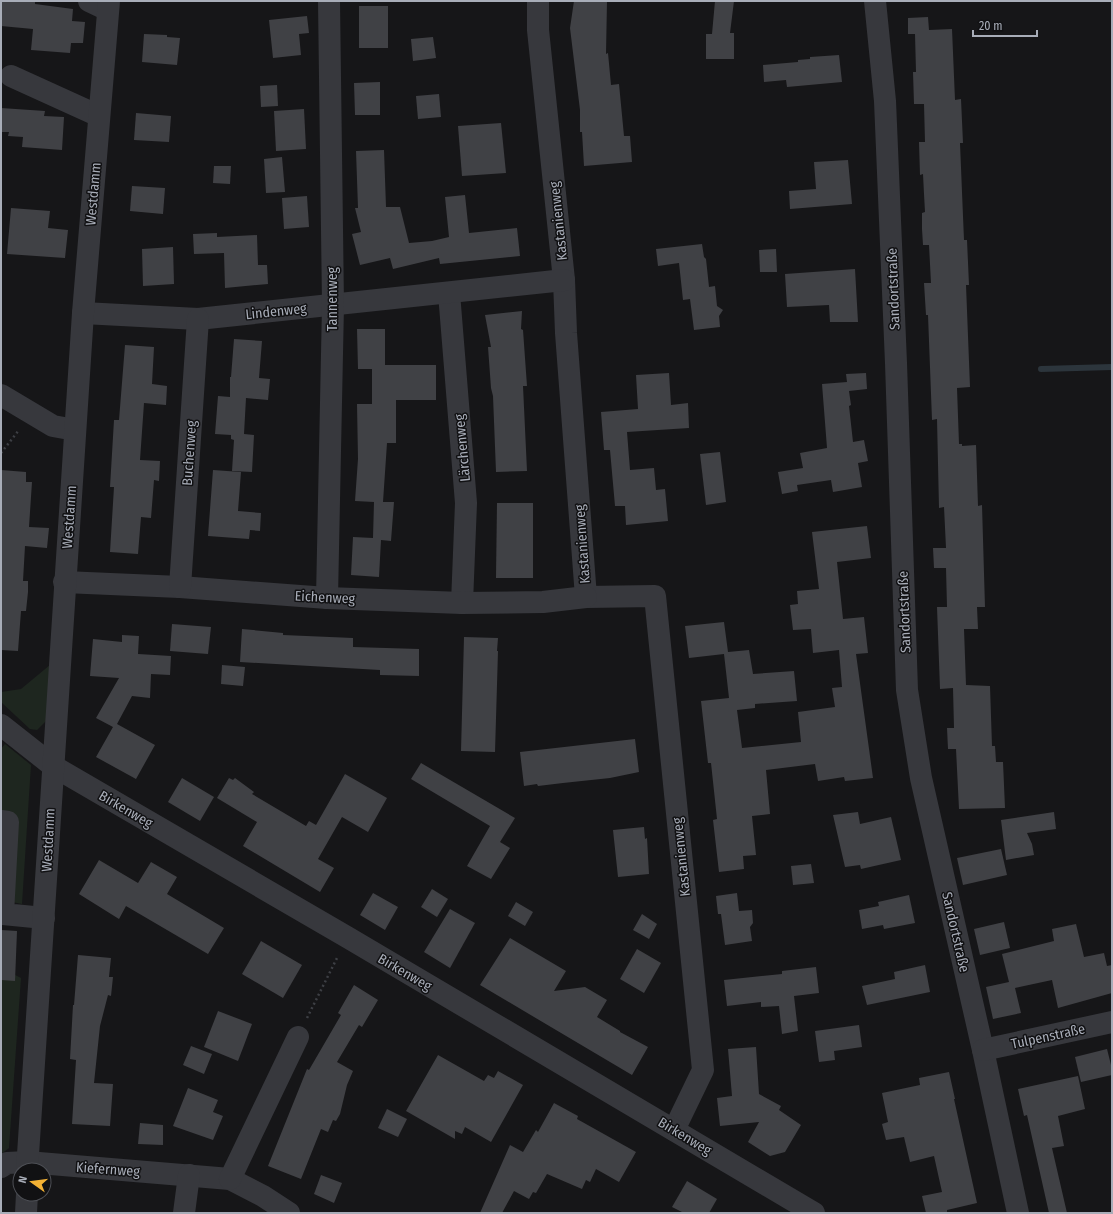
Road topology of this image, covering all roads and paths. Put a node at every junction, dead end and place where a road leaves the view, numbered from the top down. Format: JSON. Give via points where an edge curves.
{"nodes":[{"id":1,"x":329,"y":1,"type":"edge"},
{"id":2,"x":538,"y":1,"type":"edge"},
{"id":3,"x":875,"y":1,"type":"edge"},
{"id":4,"x":102,"y":4,"type":"edge"},
{"id":5,"x":11,"y":76,"type":"dead end"},
{"id":6,"x":99,"y":116,"type":"junction"},
{"id":7,"x":564,"y":280,"type":"junction"},
{"id":8,"x":449,"y":293,"type":"junction"},
{"id":9,"x":333,"y":305,"type":"junction"},
{"id":10,"x":83,"y":313,"type":"junction"},
{"id":11,"x":198,"y":319,"type":"junction"},
{"id":12,"x":1,"y":395,"type":"edge"},
{"id":13,"x":32,"y":413,"type":"junction"},
{"id":14,"x":75,"y":430,"type":"junction"},
{"id":15,"x":1,"y":453,"type":"edge"},
{"id":16,"x":64,"y":582,"type":"junction"},
{"id":17,"x":180,"y":587,"type":"junction"},
{"id":18,"x":586,"y":596,"type":"junction"},
{"id":19,"x":327,"y":598,"type":"junction"},
{"id":20,"x":462,"y":603,"type":"junction"},
{"id":21,"x":1,"y":725,"type":"edge"},
{"id":22,"x":53,"y":766,"type":"junction"},
{"id":23,"x":1,"y":821,"type":"edge"},
{"id":24,"x":44,"y":918,"type":"junction"},
{"id":25,"x":347,"y":937,"type":"junction"},
{"id":26,"x":1112,"y":1022,"type":"edge"},
{"id":27,"x":298,"y":1037,"type":"joint"},
{"id":28,"x":983,"y":1050,"type":"junction"},
{"id":29,"x":674,"y":1130,"type":"junction"},
{"id":30,"x":27,"y":1162,"type":"edge"},
{"id":31,"x":12,"y":1164,"type":"edge"},
{"id":32,"x":1,"y":1167,"type":"edge"},
{"id":33,"x":52,"y":1167,"type":"edge"},
{"id":34,"x":189,"y":1175,"type":"junction"},
{"id":35,"x":230,"y":1180,"type":"junction"},
{"id":36,"x":26,"y":1202,"type":"edge"},
{"id":37,"x":26,"y":1213,"type":"edge"},
{"id":38,"x":184,"y":1213,"type":"edge"},
{"id":39,"x":289,"y":1213,"type":"edge"},
{"id":40,"x":814,"y":1213,"type":"edge"},
{"id":41,"x":1018,"y":1213,"type":"edge"}],
"edges":[{"from":1,"to":9,"type":"street","name":"Tannenweg"},
{"from":2,"to":7,"type":"street","name":"Kastanienweg","via":[[538,30]]},
{"from":3,"to":28,"type":"street","name":"Sandortstraße","via":[[885,101],[907,690],[921,778]]},
{"from":4,"to":6,"type":"street","name":"Westdamm"},
{"from":5,"to":6,"type":"street"},
{"from":6,"to":10,"type":"street","name":"Westdamm"},
{"from":7,"to":8,"type":"street","name":"Lindenweg"},
{"from":7,"to":18,"type":"street","name":"Kastanienweg"},
{"from":8,"to":9,"type":"street","name":"Lindenweg"},
{"from":8,"to":20,"type":"street","name":"Lärchenweg","via":[[466,504]]},
{"from":9,"to":11,"type":"street","name":"Lindenweg"},
{"from":9,"to":19,"type":"street","name":"Tannenweg"},
{"from":10,"to":11,"type":"street","name":"Lindenweg"},
{"from":10,"to":14,"type":"street","name":"Westdamm"},
{"from":11,"to":17,"type":"street","name":"Buchenweg"},
{"from":12,"to":13,"type":"street"},
{"from":13,"to":14,"type":"street","via":[[53,426]]},
{"from":13,"to":15,"type":"path"},
{"from":14,"to":16,"type":"street","name":"Westdamm"},
{"from":16,"to":17,"type":"street","name":"Eichenweg"},
{"from":16,"to":22,"type":"street","name":"Westdamm"},
{"from":17,"to":19,"type":"street","name":"Eichenweg"},
{"from":18,"to":20,"type":"street","name":"Eichenweg","via":[[543,602]]},
{"from":18,"to":29,"type":"street","name":"Kastanienweg","via":[[655,596],[703,1070]]},
{"from":19,"to":20,"type":"street","name":"Eichenweg"},
{"from":21,"to":22,"type":"street","name":"Birkenweg"},
{"from":22,"to":24,"type":"street","name":"Westdamm"},
{"from":22,"to":25,"type":"street","name":"Birkenweg"},
{"from":23,"to":24,"type":"street","via":[[8,822],[3,914]]},
{"from":24,"to":30,"type":"street","name":"Westdamm"},
{"from":25,"to":27,"type":"path"},
{"from":25,"to":29,"type":"street","name":"Birkenweg"},
{"from":26,"to":28,"type":"street","name":"Tulpenstraße"},
{"from":27,"to":35,"type":"street"},
{"from":28,"to":41,"type":"street","name":"Sandortstraße"},
{"from":29,"to":40,"type":"street","name":"Birkenweg"},
{"from":31,"to":32,"type":"street","via":[[7,1163]]},
{"from":33,"to":34,"type":"street","name":"Kiefernweg"},
{"from":34,"to":35,"type":"street","name":"Kiefernweg"},
{"from":34,"to":38,"type":"street"},
{"from":35,"to":39,"type":"street","name":"Kiefernweg","via":[[263,1196]]},
{"from":36,"to":37,"type":"street"}]}
